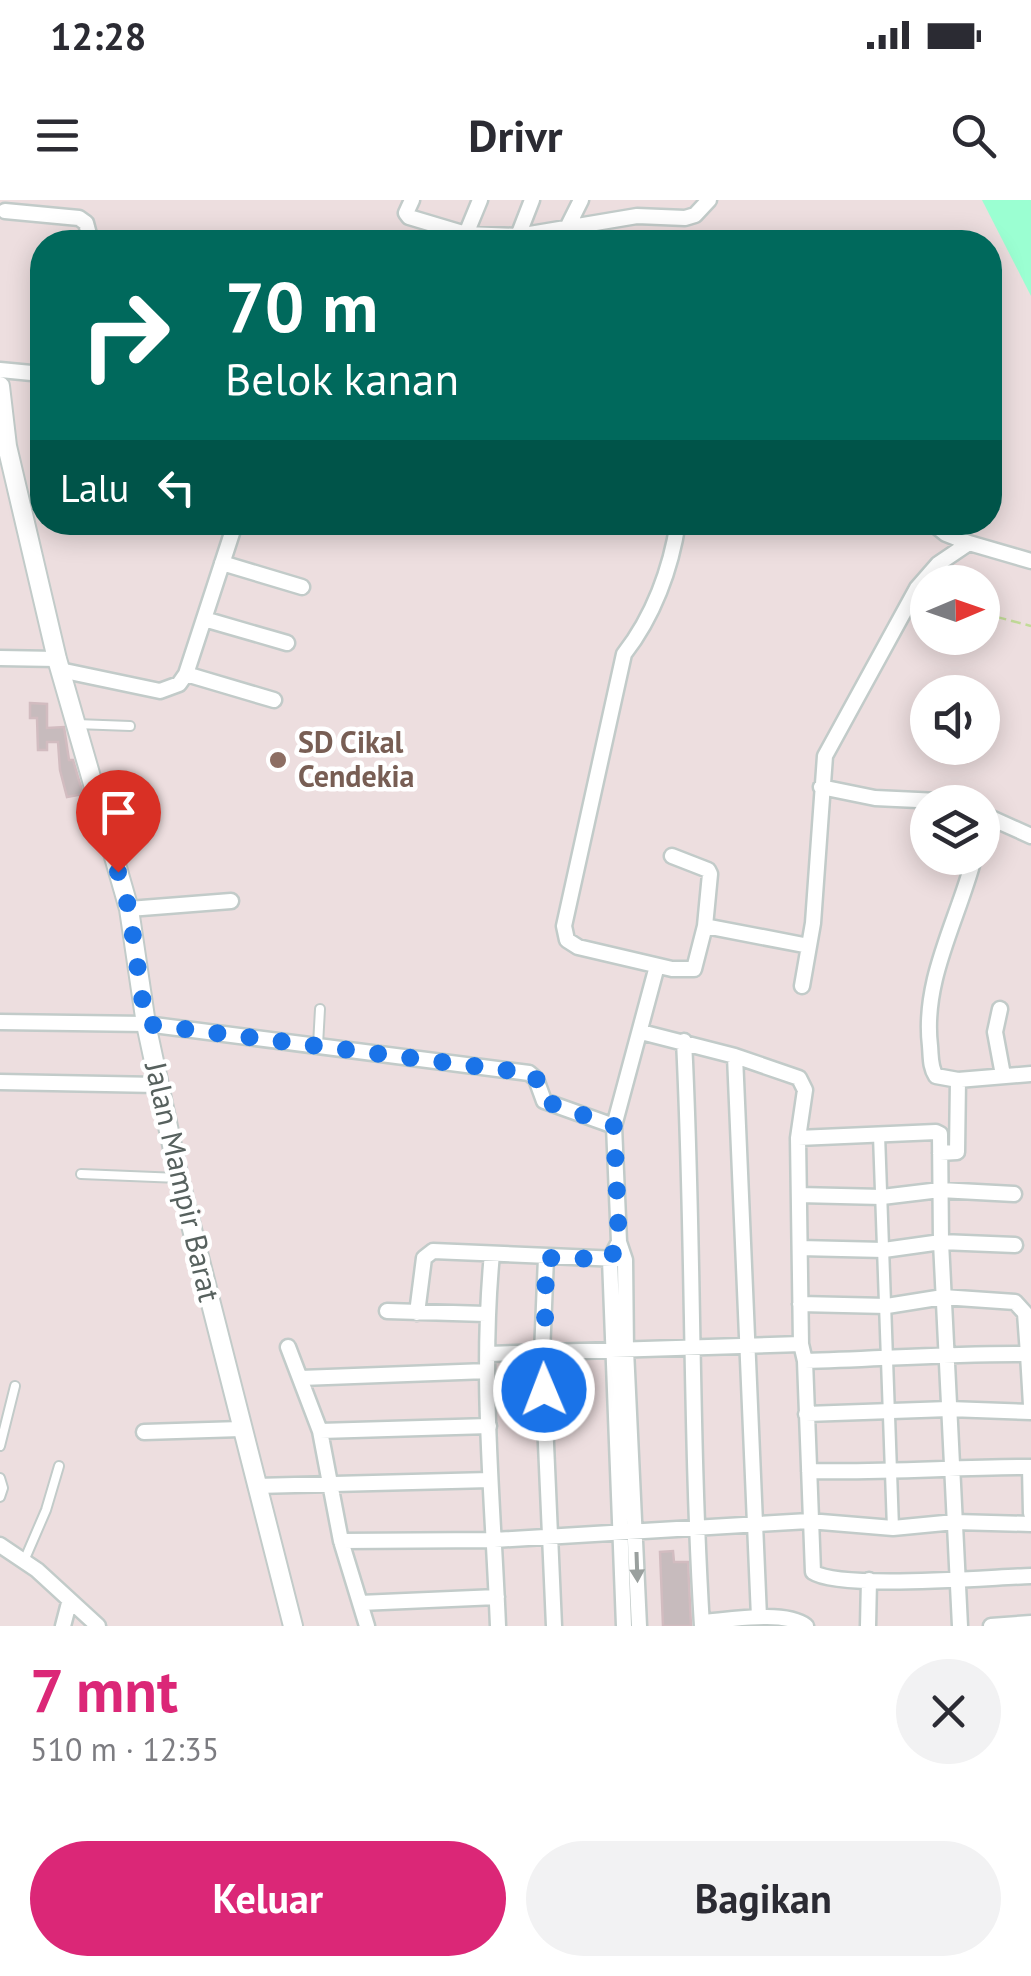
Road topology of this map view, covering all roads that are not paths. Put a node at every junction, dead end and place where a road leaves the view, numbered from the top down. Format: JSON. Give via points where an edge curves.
{"nodes":[{"id":1,"x":412,"y":200,"type":"edge"},
{"id":2,"x":480,"y":200,"type":"edge"},
{"id":3,"x":532,"y":200,"type":"edge"},
{"id":4,"x":580,"y":200,"type":"edge"},
{"id":5,"x":644,"y":200,"type":"edge"},
{"id":6,"x":708,"y":200,"type":"edge"},
{"id":7,"x":4,"y":212,"type":"dead end"},
{"id":8,"x":637,"y":216,"type":"junction"},
{"id":9,"x":568,"y":228,"type":"junction"},
{"id":10,"x":88,"y":230,"type":"edge"},
{"id":11,"x":452,"y":230,"type":"edge"},
{"id":12,"x":468,"y":230,"type":"edge"},
{"id":13,"x":520,"y":230,"type":"edge"},
{"id":14,"x":556,"y":230,"type":"edge"},
{"id":15,"x":0,"y":370,"type":"edge"},
{"id":16,"x":30,"y":373,"type":"edge"},
{"id":17,"x":0,"y":386,"type":"edge"},
{"id":18,"x":3,"y":446,"type":"edge"},
{"id":19,"x":230,"y":535,"type":"edge"},
{"id":20,"x":675,"y":535,"type":"edge"},
{"id":21,"x":948,"y":535,"type":"edge"},
{"id":22,"x":969,"y":544,"type":"junction"},
{"id":23,"x":1031,"y":561,"type":"edge"},
{"id":24,"x":222,"y":563,"type":"junction"},
{"id":25,"x":302,"y":586,"type":"dead end"},
{"id":26,"x":204,"y":619,"type":"junction"},
{"id":27,"x":286,"y":644,"type":"dead end"},
{"id":28,"x":0,"y":658,"type":"edge"},
{"id":29,"x":58,"y":664,"type":"junction"},
{"id":30,"x":186,"y":674,"type":"junction"},
{"id":31,"x":274,"y":700,"type":"dead end"},
{"id":32,"x":76,"y":724,"type":"junction"},
{"id":33,"x":130,"y":726,"type":"dead end"},
{"id":34,"x":821,"y":787,"type":"junction"},
{"id":35,"x":910,"y":800,"type":"edge"},
{"id":36,"x":1000,"y":825,"type":"edge"},
{"id":37,"x":1031,"y":836,"type":"edge"},
{"id":38,"x":672,"y":856,"type":"dead end"},
{"id":39,"x":969,"y":875,"type":"edge"},
{"id":40,"x":232,"y":901,"type":"dead end"},
{"id":41,"x":129,"y":909,"type":"junction"},
{"id":42,"x":705,"y":926,"type":"junction"},
{"id":43,"x":809,"y":946,"type":"junction"},
{"id":44,"x":657,"y":966,"type":"junction"},
{"id":45,"x":802,"y":986,"type":"dead end"},
{"id":46,"x":320,"y":1009,"type":"dead end"},
{"id":47,"x":1000,"y":1009,"type":"dead end"},
{"id":48,"x":0,"y":1022,"type":"edge"},
{"id":49,"x":146,"y":1024,"type":"junction"},
{"id":50,"x":640,"y":1032,"type":"junction"},
{"id":51,"x":684,"y":1042,"type":"junction"},
{"id":52,"x":318,"y":1046,"type":"junction"},
{"id":53,"x":734,"y":1056,"type":"junction"},
{"id":54,"x":1031,"y":1074,"type":"edge"},
{"id":55,"x":1002,"y":1075,"type":"junction"},
{"id":56,"x":958,"y":1080,"type":"junction"},
{"id":57,"x":0,"y":1082,"type":"edge"},
{"id":58,"x":158,"y":1085,"type":"junction"},
{"id":59,"x":614,"y":1126,"type":"junction"},
{"id":60,"x":879,"y":1135,"type":"junction"},
{"id":61,"x":798,"y":1138,"type":"junction"},
{"id":62,"x":940,"y":1153,"type":"junction"},
{"id":63,"x":80,"y":1174,"type":"dead end"},
{"id":64,"x":178,"y":1178,"type":"junction"},
{"id":65,"x":940,"y":1190,"type":"junction"},
{"id":66,"x":1014,"y":1194,"type":"dead end"},
{"id":67,"x":798,"y":1195,"type":"junction"},
{"id":68,"x":882,"y":1197,"type":"junction"},
{"id":69,"x":941,"y":1242,"type":"junction"},
{"id":70,"x":1015,"y":1245,"type":"dead end"},
{"id":71,"x":800,"y":1248,"type":"junction"},
{"id":72,"x":884,"y":1250,"type":"junction"},
{"id":73,"x":492,"y":1254,"type":"junction"},
{"id":74,"x":546,"y":1258,"type":"junction"},
{"id":75,"x":618,"y":1259,"type":"junction"},
{"id":76,"x":944,"y":1297,"type":"junction"},
{"id":77,"x":800,"y":1304,"type":"junction"},
{"id":78,"x":886,"y":1306,"type":"junction"},
{"id":79,"x":387,"y":1311,"type":"dead end"},
{"id":80,"x":417,"y":1313,"type":"junction"},
{"id":81,"x":486,"y":1314,"type":"junction"},
{"id":82,"x":802,"y":1344,"type":"junction"},
{"id":83,"x":749,"y":1346,"type":"junction"},
{"id":84,"x":288,"y":1347,"type":"dead end"},
{"id":85,"x":693,"y":1348,"type":"junction"},
{"id":86,"x":620,"y":1350,"type":"junction"},
{"id":87,"x":946,"y":1353,"type":"junction"},
{"id":88,"x":488,"y":1354,"type":"junction"},
{"id":89,"x":542,"y":1354,"type":"junction"},
{"id":90,"x":1028,"y":1354,"type":"junction"},
{"id":91,"x":888,"y":1359,"type":"junction"},
{"id":92,"x":805,"y":1361,"type":"junction"},
{"id":93,"x":487,"y":1371,"type":"junction"},
{"id":94,"x":301,"y":1378,"type":"junction"},
{"id":95,"x":15,"y":1386,"type":"dead end"},
{"id":96,"x":949,"y":1409,"type":"junction"},
{"id":97,"x":1031,"y":1409,"type":"edge"},
{"id":98,"x":889,"y":1413,"type":"junction"},
{"id":99,"x":806,"y":1414,"type":"junction"},
{"id":100,"x":489,"y":1426,"type":"junction"},
{"id":101,"x":242,"y":1428,"type":"junction"},
{"id":102,"x":144,"y":1432,"type":"dead end"},
{"id":103,"x":320,"y":1432,"type":"junction"},
{"id":104,"x":0,"y":1446,"type":"edge"},
{"id":105,"x":59,"y":1466,"type":"dead end"},
{"id":106,"x":952,"y":1466,"type":"junction"},
{"id":107,"x":1030,"y":1467,"type":"edge"},
{"id":108,"x":808,"y":1472,"type":"junction"},
{"id":109,"x":891,"y":1473,"type":"junction"},
{"id":110,"x":0,"y":1478,"type":"edge"},
{"id":111,"x":490,"y":1480,"type":"junction"},
{"id":112,"x":332,"y":1482,"type":"junction"},
{"id":113,"x":256,"y":1486,"type":"junction"},
{"id":114,"x":0,"y":1496,"type":"edge"},
{"id":115,"x":1031,"y":1514,"type":"edge"},
{"id":116,"x":809,"y":1521,"type":"junction"},
{"id":117,"x":955,"y":1522,"type":"junction"},
{"id":118,"x":1031,"y":1524,"type":"edge"},
{"id":119,"x":697,"y":1527,"type":"junction"},
{"id":120,"x":756,"y":1527,"type":"junction"},
{"id":121,"x":893,"y":1528,"type":"junction"},
{"id":122,"x":628,"y":1533,"type":"junction"},
{"id":123,"x":550,"y":1537,"type":"junction"},
{"id":124,"x":494,"y":1540,"type":"junction"},
{"id":125,"x":341,"y":1541,"type":"junction"},
{"id":126,"x":0,"y":1545,"type":"edge"},
{"id":127,"x":24,"y":1560,"type":"junction"},
{"id":128,"x":1031,"y":1576,"type":"edge"},
{"id":129,"x":957,"y":1578,"type":"junction"},
{"id":130,"x":868,"y":1580,"type":"junction"},
{"id":131,"x":497,"y":1596,"type":"junction"},
{"id":132,"x":69,"y":1603,"type":"junction"},
{"id":133,"x":360,"y":1603,"type":"junction"},
{"id":134,"x":759,"y":1617,"type":"junction"},
{"id":135,"x":702,"y":1624,"type":"edge"},
{"id":136,"x":1031,"y":1624,"type":"edge"},
{"id":137,"x":63,"y":1626,"type":"edge"},
{"id":138,"x":98,"y":1626,"type":"edge"},
{"id":139,"x":293,"y":1626,"type":"edge"},
{"id":140,"x":367,"y":1626,"type":"edge"},
{"id":141,"x":498,"y":1626,"type":"edge"},
{"id":142,"x":554,"y":1626,"type":"edge"},
{"id":143,"x":624,"y":1626,"type":"edge"},
{"id":144,"x":639,"y":1626,"type":"edge"},
{"id":145,"x":806,"y":1626,"type":"edge"},
{"id":146,"x":868,"y":1626,"type":"edge"},
{"id":147,"x":960,"y":1626,"type":"edge"},
{"id":148,"x":991,"y":1626,"type":"edge"}],
"edges":[{"from":1,"to":11,"type":"street","via":[[409,218]]},
{"from":2,"to":12,"type":"street"},
{"from":3,"to":13,"type":"street"},
{"from":4,"to":9,"type":"street"},
{"from":5,"to":8,"type":"street"},
{"from":6,"to":8,"type":"street","via":[[690,217]]},
{"from":7,"to":10,"type":"street","via":[[79,218]]},
{"from":8,"to":9,"type":"street"},
{"from":9,"to":14,"type":"street"},
{"from":15,"to":16,"type":"street"},
{"from":17,"to":18,"type":"street","name":"Jalan Mampir Barat"},
{"from":18,"to":29,"type":"street","name":"Jalan Mampir Barat"},
{"from":19,"to":24,"type":"street"},
{"from":20,"to":44,"type":"street","via":[[646,622],[624,654],[564,934],[578,947]]},
{"from":21,"to":22,"type":"street"},
{"from":22,"to":23,"type":"street"},
{"from":22,"to":34,"type":"street","via":[[938,564],[918,588],[825,756]]},
{"from":24,"to":25,"type":"street"},
{"from":24,"to":26,"type":"street"},
{"from":26,"to":27,"type":"street"},
{"from":26,"to":30,"type":"street"},
{"from":28,"to":29,"type":"street"},
{"from":29,"to":30,"type":"street","via":[[160,691],[180,684]]},
{"from":29,"to":32,"type":"street","name":"Jalan Mampir Barat"},
{"from":30,"to":31,"type":"street"},
{"from":32,"to":33,"type":"lane"},
{"from":32,"to":41,"type":"street","name":"Jalan Mampir Barat"},
{"from":34,"to":35,"type":"street"},
{"from":34,"to":43,"type":"street"},
{"from":36,"to":37,"type":"street"},
{"from":38,"to":42,"type":"street","via":[[710,874]]},
{"from":39,"to":56,"type":"street","via":[[931,994],[928,1030],[933,1073]]},
{"from":40,"to":41,"type":"street"},
{"from":41,"to":49,"type":"street","name":"Jalan Mampir Barat"},
{"from":42,"to":43,"type":"street"},
{"from":42,"to":44,"type":"street","via":[[694,969]]},
{"from":43,"to":45,"type":"street"},
{"from":44,"to":50,"type":"street"},
{"from":46,"to":52,"type":"lane"},
{"from":47,"to":55,"type":"street","via":[[994,1032]]},
{"from":48,"to":49,"type":"street"},
{"from":49,"to":52,"type":"street"},
{"from":49,"to":58,"type":"street","name":"Jalan Mampir Barat"},
{"from":50,"to":51,"type":"street"},
{"from":50,"to":59,"type":"street"},
{"from":51,"to":53,"type":"street"},
{"from":51,"to":85,"type":"street"},
{"from":52,"to":59,"type":"street","via":[[529,1073],[544,1101]]},
{"from":53,"to":61,"type":"street","via":[[803,1081]]},
{"from":53,"to":83,"type":"street"},
{"from":54,"to":55,"type":"street"},
{"from":55,"to":56,"type":"street"},
{"from":56,"to":62,"type":"street","via":[[957,1152]]},
{"from":57,"to":58,"type":"street"},
{"from":58,"to":64,"type":"street","name":"Jalan Mampir Barat"},
{"from":59,"to":75,"type":"street"},
{"from":60,"to":61,"type":"street"},
{"from":60,"to":62,"type":"street","via":[[936,1132]]},
{"from":60,"to":68,"type":"street"},
{"from":61,"to":67,"type":"street"},
{"from":62,"to":65,"type":"street"},
{"from":63,"to":64,"type":"lane"},
{"from":64,"to":101,"type":"street","name":"Jalan Mampir Barat"},
{"from":65,"to":66,"type":"street"},
{"from":65,"to":68,"type":"street"},
{"from":65,"to":69,"type":"street"},
{"from":67,"to":68,"type":"street"},
{"from":67,"to":71,"type":"street"},
{"from":68,"to":72,"type":"street"},
{"from":69,"to":70,"type":"street"},
{"from":69,"to":72,"type":"street"},
{"from":69,"to":76,"type":"street"},
{"from":71,"to":72,"type":"street"},
{"from":71,"to":77,"type":"street"},
{"from":72,"to":78,"type":"street"},
{"from":73,"to":74,"type":"street"},
{"from":73,"to":80,"type":"street","via":[[428,1253]]},
{"from":73,"to":81,"type":"street"},
{"from":74,"to":75,"type":"street"},
{"from":74,"to":89,"type":"street"},
{"from":75,"to":86,"type":"street"},
{"from":76,"to":78,"type":"street"},
{"from":76,"to":87,"type":"street"},
{"from":76,"to":90,"type":"street","via":[[1022,1306]]},
{"from":77,"to":78,"type":"street"},
{"from":77,"to":82,"type":"street"},
{"from":78,"to":91,"type":"street"},
{"from":79,"to":80,"type":"street"},
{"from":80,"to":81,"type":"street"},
{"from":81,"to":88,"type":"street"},
{"from":82,"to":83,"type":"street"},
{"from":82,"to":92,"type":"street"},
{"from":83,"to":85,"type":"street"},
{"from":83,"to":120,"type":"street"},
{"from":84,"to":94,"type":"street"},
{"from":85,"to":86,"type":"street"},
{"from":85,"to":119,"type":"street"},
{"from":86,"to":89,"type":"street"},
{"from":86,"to":122,"type":"street"},
{"from":87,"to":90,"type":"street"},
{"from":87,"to":91,"type":"street"},
{"from":87,"to":96,"type":"street"},
{"from":88,"to":89,"type":"street"},
{"from":88,"to":93,"type":"street"},
{"from":89,"to":123,"type":"street"},
{"from":90,"to":97,"type":"street"},
{"from":91,"to":92,"type":"street"},
{"from":91,"to":98,"type":"street"},
{"from":92,"to":99,"type":"street"},
{"from":93,"to":94,"type":"street"},
{"from":93,"to":100,"type":"street"},
{"from":94,"to":103,"type":"street"},
{"from":95,"to":104,"type":"lane"},
{"from":96,"to":97,"type":"street"},
{"from":96,"to":98,"type":"street"},
{"from":96,"to":106,"type":"street"},
{"from":98,"to":99,"type":"street"},
{"from":98,"to":109,"type":"street"},
{"from":99,"to":108,"type":"street"},
{"from":100,"to":103,"type":"street"},
{"from":100,"to":111,"type":"street"},
{"from":101,"to":102,"type":"street"},
{"from":101,"to":113,"type":"street","name":"Jalan Mampir Barat"},
{"from":103,"to":112,"type":"street"},
{"from":105,"to":127,"type":"lane"},
{"from":106,"to":107,"type":"street"},
{"from":106,"to":109,"type":"street"},
{"from":106,"to":117,"type":"street"},
{"from":107,"to":115,"type":"street"},
{"from":108,"to":109,"type":"street"},
{"from":108,"to":116,"type":"street"},
{"from":109,"to":121,"type":"street"},
{"from":110,"to":114,"type":"lane"},
{"from":111,"to":112,"type":"street"},
{"from":111,"to":124,"type":"street"},
{"from":112,"to":113,"type":"street"},
{"from":112,"to":125,"type":"street"},
{"from":113,"to":139,"type":"street","name":"Jalan Mampir Barat"},
{"from":116,"to":120,"type":"street"},
{"from":116,"to":121,"type":"street"},
{"from":116,"to":130,"type":"street","via":[[812,1572]]},
{"from":117,"to":118,"type":"street"},
{"from":117,"to":121,"type":"street"},
{"from":117,"to":129,"type":"street"},
{"from":119,"to":120,"type":"street"},
{"from":119,"to":122,"type":"street"},
{"from":119,"to":135,"type":"street"},
{"from":120,"to":134,"type":"street"},
{"from":122,"to":123,"type":"street"},
{"from":122,"to":143,"type":"street"},
{"from":122,"to":144,"type":"street","one_way":true},
{"from":123,"to":124,"type":"street"},
{"from":123,"to":142,"type":"street"},
{"from":124,"to":125,"type":"street"},
{"from":124,"to":131,"type":"street"},
{"from":125,"to":133,"type":"street"},
{"from":126,"to":127,"type":"street"},
{"from":127,"to":132,"type":"street"},
{"from":128,"to":129,"type":"street"},
{"from":129,"to":130,"type":"street"},
{"from":129,"to":147,"type":"street"},
{"from":130,"to":146,"type":"street"},
{"from":131,"to":133,"type":"street"},
{"from":131,"to":141,"type":"street"},
{"from":132,"to":137,"type":"street"},
{"from":132,"to":138,"type":"street"},
{"from":133,"to":140,"type":"street"},
{"from":134,"to":135,"type":"street"},
{"from":134,"to":145,"type":"street"},
{"from":136,"to":148,"type":"street"}]}
